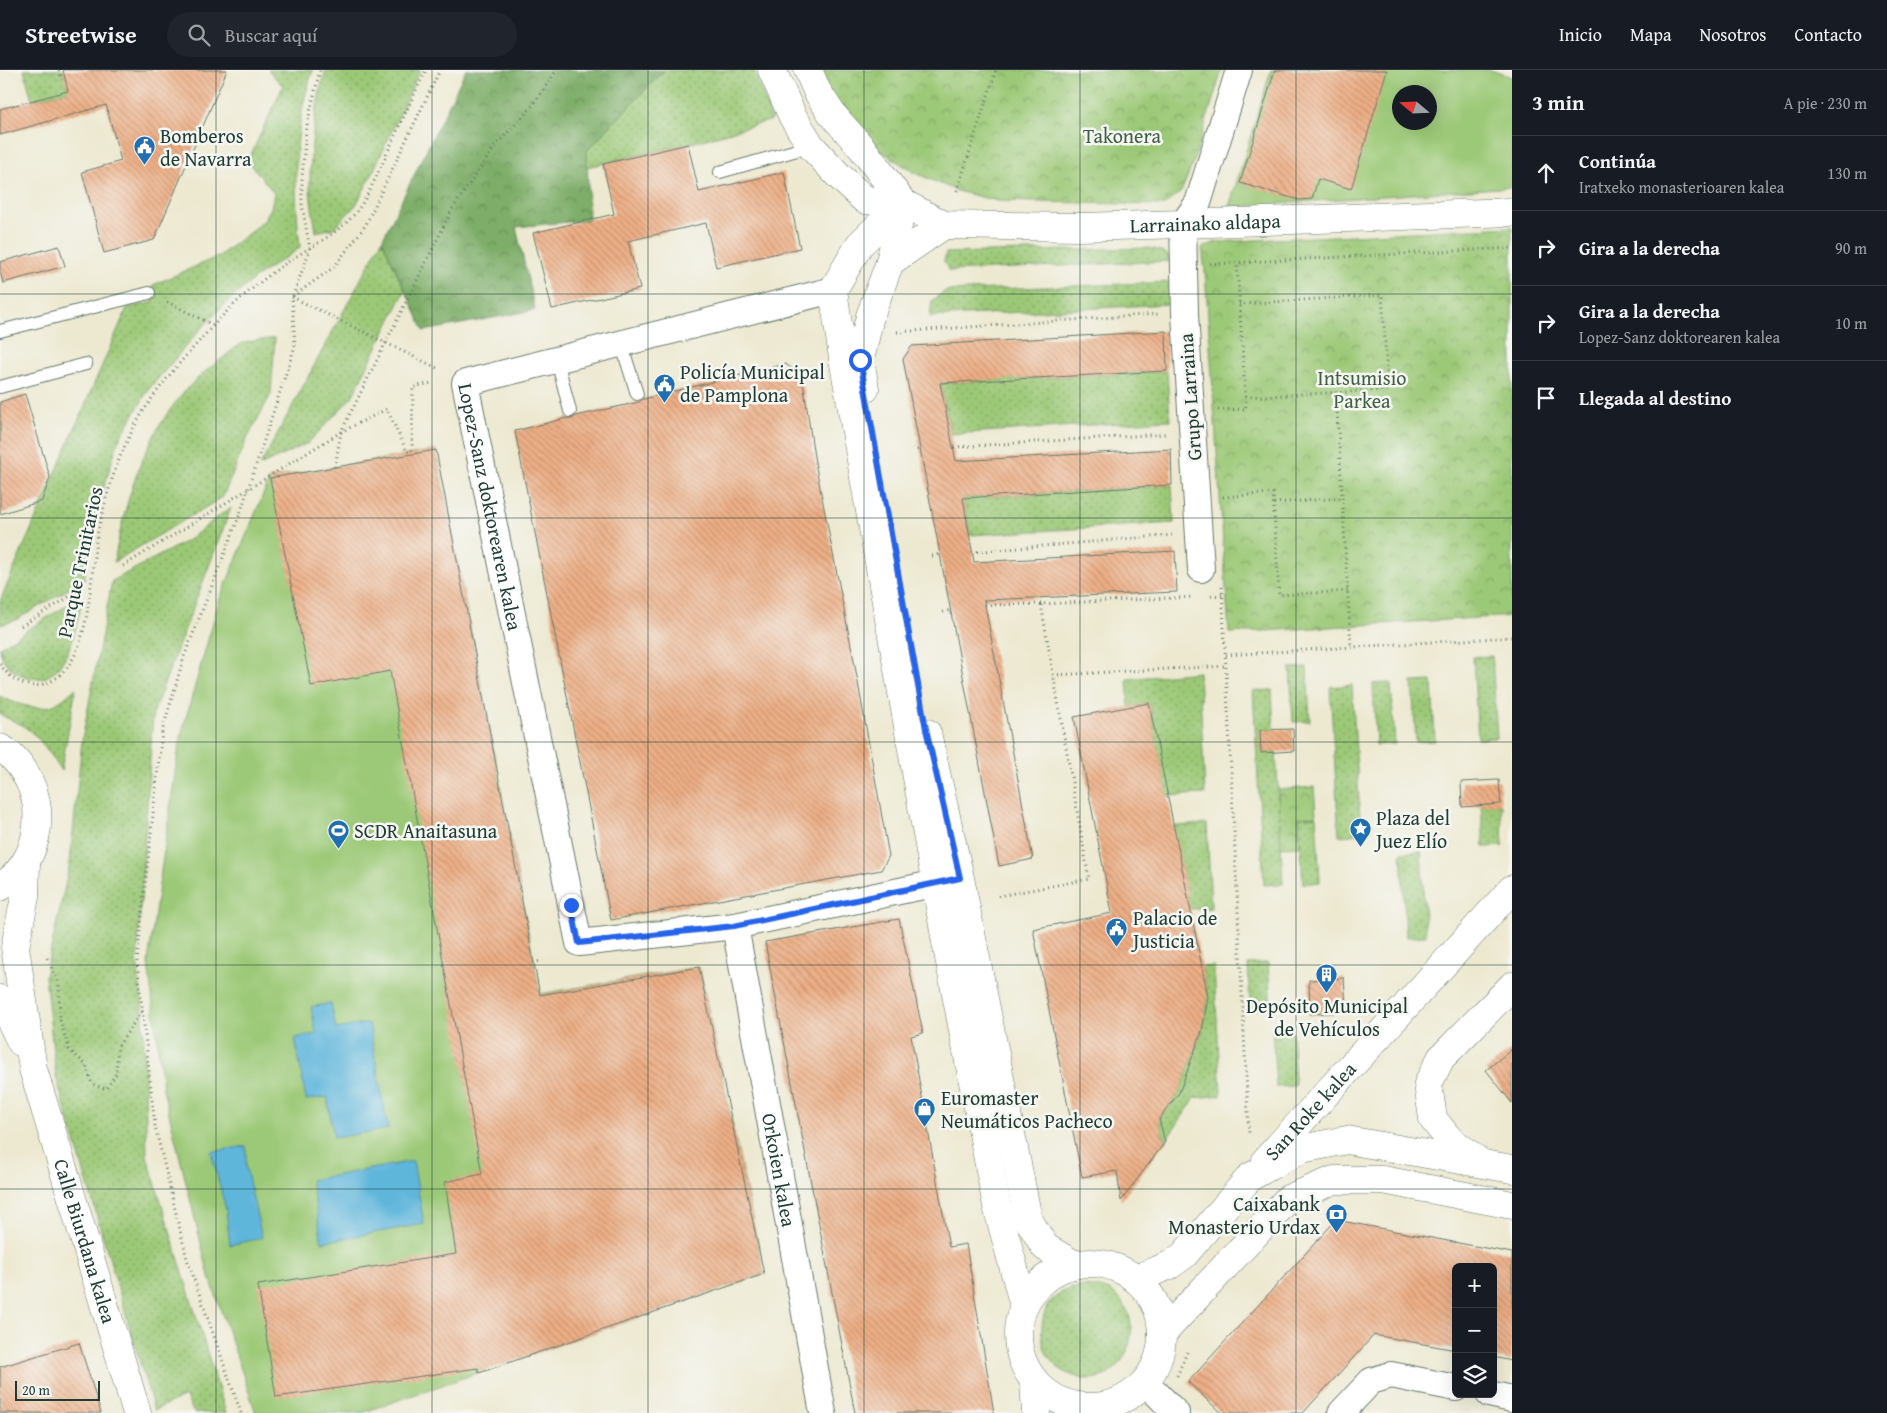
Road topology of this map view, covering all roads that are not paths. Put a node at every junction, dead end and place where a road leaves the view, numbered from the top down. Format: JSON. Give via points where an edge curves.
{"nodes":[{"id":1,"x":772,"y":70,"type":"edge"},
{"id":2,"x":808,"y":70,"type":"edge"},
{"id":3,"x":1239,"y":70,"type":"edge"},
{"id":4,"x":811,"y":146,"type":"junction"},
{"id":5,"x":720,"y":172,"type":"dead end"},
{"id":6,"x":865,"y":200,"type":"junction"},
{"id":7,"x":903,"y":203,"type":"junction"},
{"id":8,"x":1512,"y":212,"type":"edge"},
{"id":9,"x":1183,"y":224,"type":"junction"},
{"id":10,"x":944,"y":225,"type":"junction"},
{"id":11,"x":860,"y":244,"type":"junction"},
{"id":12,"x":890,"y":262,"type":"junction"},
{"id":13,"x":833,"y":290,"type":"junction"},
{"id":14,"x":149,"y":293,"type":"road end"},
{"id":15,"x":0,"y":331,"type":"edge"},
{"id":16,"x":621,"y":344,"type":"junction"},
{"id":17,"x":557,"y":360,"type":"junction"},
{"id":18,"x":86,"y":364,"type":"dead end"},
{"id":19,"x":0,"y":387,"type":"edge"},
{"id":20,"x":637,"y":394,"type":"dead end"},
{"id":21,"x":570,"y":411,"type":"dead end"},
{"id":22,"x":1202,"y":569,"type":"dead end"},
{"id":23,"x":0,"y":748,"type":"edge"},
{"id":24,"x":26,"y":862,"type":"junction"},
{"id":25,"x":948,"y":881,"type":"junction"},
{"id":26,"x":0,"y":887,"type":"edge"},
{"id":27,"x":1512,"y":889,"type":"edge"},
{"id":28,"x":734,"y":926,"type":"junction"},
{"id":29,"x":1512,"y":986,"type":"edge"},
{"id":30,"x":0,"y":999,"type":"edge"},
{"id":31,"x":33,"y":1068,"type":"junction"},
{"id":32,"x":1481,"y":1164,"type":"junction"},
{"id":33,"x":1512,"y":1170,"type":"edge"},
{"id":34,"x":1250,"y":1177,"type":"junction"},
{"id":35,"x":1512,"y":1205,"type":"edge"},
{"id":36,"x":1075,"y":1265,"type":"junction"},
{"id":37,"x":1136,"y":1279,"type":"junction"},
{"id":38,"x":1024,"y":1306,"type":"junction"},
{"id":39,"x":1162,"y":1334,"type":"junction"},
{"id":40,"x":1034,"y":1382,"type":"junction"},
{"id":41,"x":1145,"y":1382,"type":"junction"},
{"id":42,"x":1452,"y":1387,"type":"edge"},
{"id":43,"x":1497,"y":1396,"type":"edge"},
{"id":44,"x":1512,"y":1399,"type":"edge"},
{"id":45,"x":1114,"y":1408,"type":"edge"},
{"id":46,"x":137,"y":1413,"type":"edge"},
{"id":47,"x":823,"y":1413,"type":"edge"},
{"id":48,"x":1036,"y":1413,"type":"edge"},
{"id":49,"x":1176,"y":1413,"type":"edge"},
{"id":50,"x":1341,"y":1413,"type":"edge"}],
"edges":[{"from":1,"to":4,"type":"street","via":[[792,117]]},
{"from":2,"to":7,"type":"street","name":"Larrainako aldapa","via":[[832,114]]},
{"from":3,"to":9,"type":"street","via":[[1198,203]]},
{"from":4,"to":5,"type":"lane"},
{"from":4,"to":6,"type":"street"},
{"from":6,"to":7,"type":"street","name":"Larrainako aldapa"},
{"from":6,"to":11,"type":"street"},
{"from":7,"to":10,"type":"street","name":"Larrainako aldapa"},
{"from":7,"to":11,"type":"street"},
{"from":7,"to":12,"type":"street"},
{"from":8,"to":9,"type":"street","name":"Larrainako aldapa"},
{"from":9,"to":10,"type":"street","name":"Larrainako aldapa","via":[[1080,227]]},
{"from":9,"to":22,"type":"street","name":"Grupo Larraina","via":[[1185,314]]},
{"from":10,"to":12,"type":"street"},
{"from":11,"to":13,"type":"street"},
{"from":12,"to":25,"type":"street","via":[[870,316],[860,360],[926,729]]},
{"from":13,"to":16,"type":"street","name":"Lopez-Sanz doktorearen kalea"},
{"from":13,"to":25,"type":"street","via":[[843,358]]},
{"from":14,"to":15,"type":"lane"},
{"from":16,"to":17,"type":"street","name":"Lopez-Sanz doktorearen kalea"},
{"from":16,"to":20,"type":"lane"},
{"from":17,"to":21,"type":"lane"},
{"from":17,"to":28,"type":"street","name":"Lopez-Sanz doktorearen kalea","via":[[465,383],[579,943]]},
{"from":18,"to":19,"type":"lane"},
{"from":23,"to":24,"type":"street","via":[[22,767],[34,790],[39,814],[36,839]]},
{"from":24,"to":26,"type":"street","via":[[9,882]]},
{"from":24,"to":31,"type":"street","name":"Calle Biurdana kalea","via":[[25,897],[15,948]]},
{"from":25,"to":28,"type":"street"},
{"from":25,"to":36,"type":"street","via":[[1028,1219],[1045,1247]]},
{"from":25,"to":38,"type":"street","via":[[946,942],[997,1206]]},
{"from":27,"to":34,"type":"street","name":"San Roke kalea"},
{"from":28,"to":47,"type":"street","name":"Orkoien kalea"},
{"from":29,"to":32,"type":"street","via":[[1441,1058],[1428,1084],[1433,1119],[1449,1139]]},
{"from":30,"to":31,"type":"street","name":"Calle Biurdana kalea"},
{"from":31,"to":46,"type":"street","name":"Calle Biurdana kalea"},
{"from":32,"to":33,"type":"street"},
{"from":32,"to":34,"type":"street","via":[[1347,1140],[1300,1149]]},
{"from":34,"to":37,"type":"street","name":"San Roke kalea","via":[[1184,1255],[1170,1266]]},
{"from":35,"to":39,"type":"street","via":[[1383,1180],[1334,1180],[1288,1199]]},
{"from":36,"to":37,"type":"street","via":[[1096,1263],[1117,1268]]},
{"from":36,"to":38,"type":"street","via":[[1054,1273],[1036,1287]]},
{"from":37,"to":39,"type":"street","via":[[1150,1295],[1159,1314]]},
{"from":38,"to":40,"type":"street","via":[[1019,1346]]},
{"from":39,"to":41,"type":"street","via":[[1160,1354]]},
{"from":40,"to":45,"type":"street","via":[[1051,1396],[1072,1405]]},
{"from":40,"to":48,"type":"street"},
{"from":41,"to":45,"type":"street"},
{"from":41,"to":49,"type":"street"},
{"from":42,"to":50,"type":"street","via":[[1391,1375],[1371,1381]]},
{"from":43,"to":44,"type":"street"}]}
